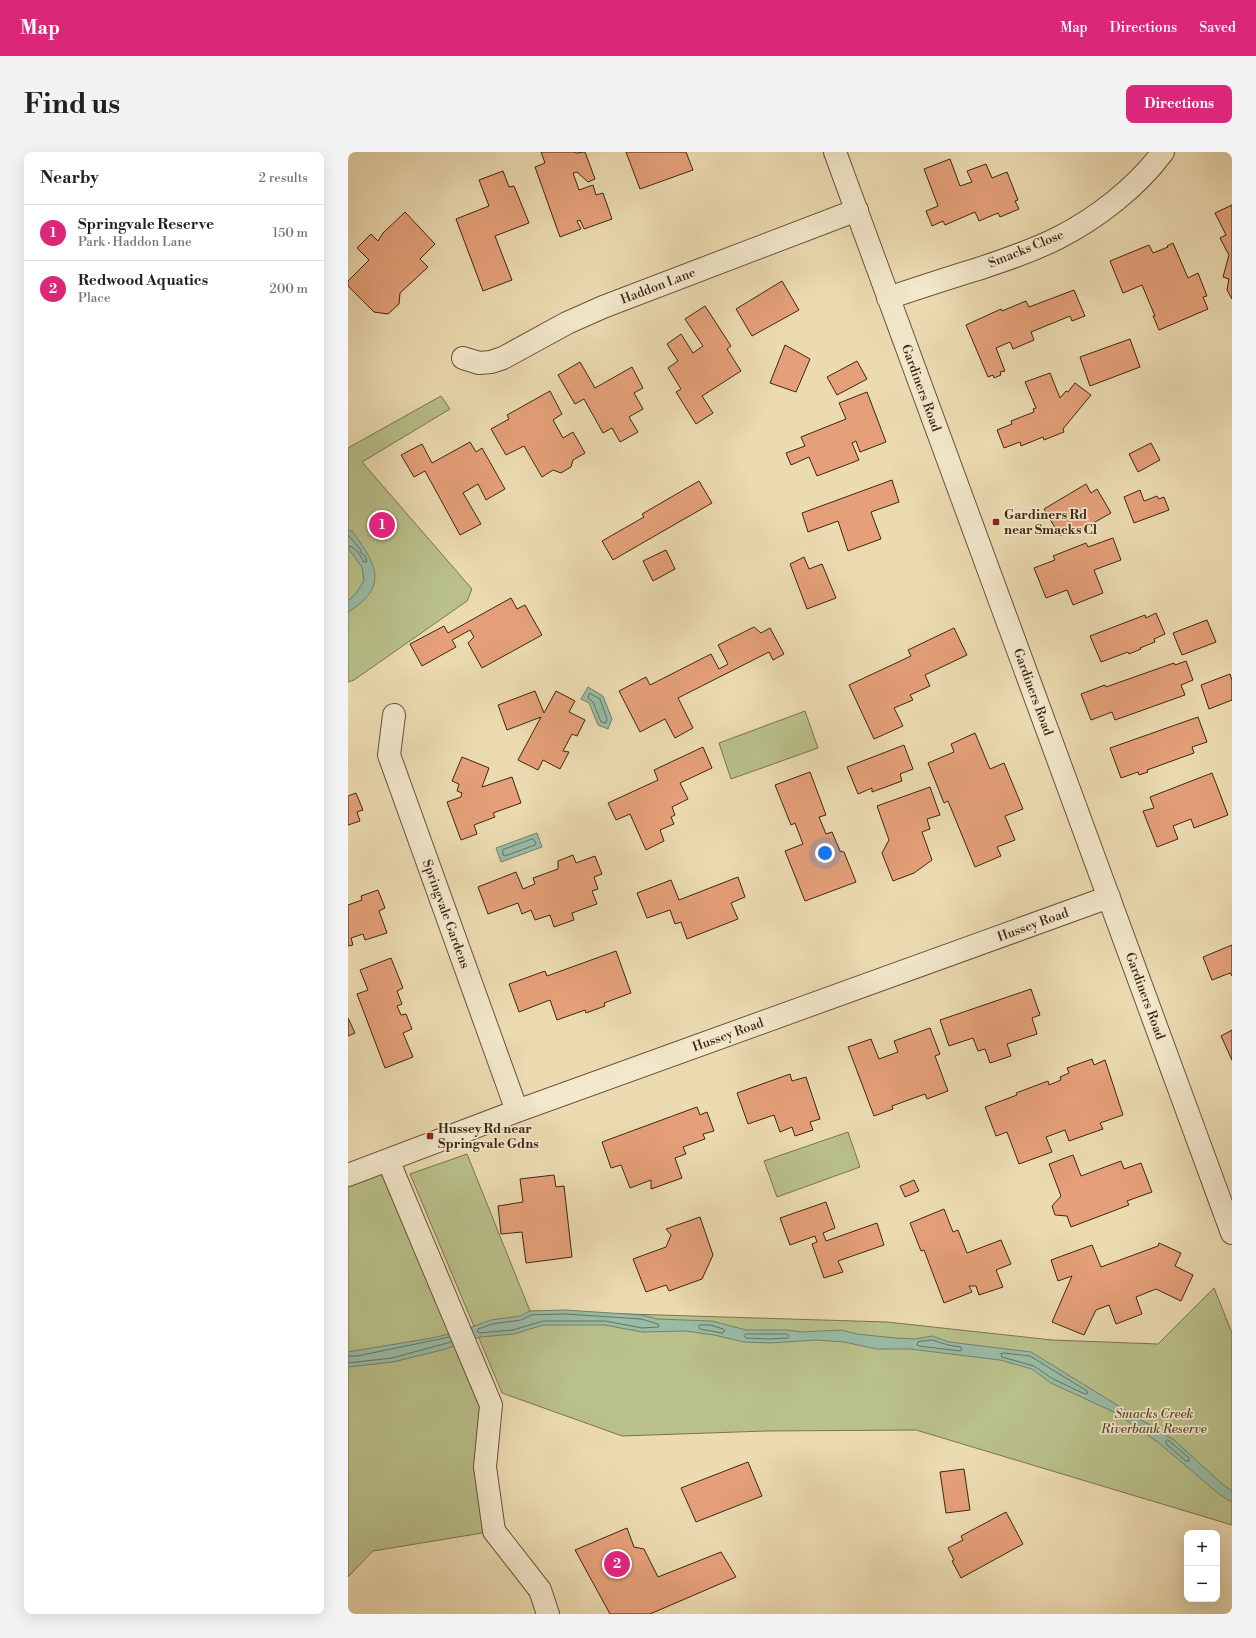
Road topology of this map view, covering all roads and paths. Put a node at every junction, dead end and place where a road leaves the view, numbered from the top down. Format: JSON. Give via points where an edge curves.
{"nodes":[{"id":1,"x":835,"y":152,"type":"edge"},
{"id":2,"x":1163,"y":152,"type":"edge"},
{"id":3,"x":857,"y":210,"type":"junction"},
{"id":4,"x":888,"y":298,"type":"junction"},
{"id":5,"x":463,"y":358,"type":"dead end"},
{"id":6,"x":394,"y":715,"type":"dead end"},
{"id":7,"x":1109,"y":897,"type":"junction"},
{"id":8,"x":517,"y":1111,"type":"junction"},
{"id":9,"x":388,"y":1160,"type":"junction"},
{"id":10,"x":348,"y":1175,"type":"edge"},
{"id":11,"x":1232,"y":1233,"type":"edge"},
{"id":12,"x":548,"y":1614,"type":"edge"}],
"edges":[{"from":1,"to":3,"type":"street","name":"Gardiners Road"},
{"from":2,"to":4,"type":"street","name":"Smacks Close","via":[[1123,195],[1057,239],[1018,256]]},
{"from":3,"to":4,"type":"street","name":"Gardiners Road"},
{"from":3,"to":5,"type":"street","name":"Haddon Lane","via":[[603,307],[567,323],[503,358],[479,363]]},
{"from":4,"to":7,"type":"street","name":"Gardiners Road"},
{"from":6,"to":8,"type":"street","name":"Springvale Gardens","via":[[389,755]]},
{"from":7,"to":8,"type":"street","name":"Hussey Road"},
{"from":7,"to":11,"type":"street","name":"Gardiners Road"},
{"from":8,"to":9,"type":"street","name":"Hussey Road"},
{"from":9,"to":10,"type":"street","name":"Hussey Road"},
{"from":9,"to":12,"type":"street","via":[[491,1404],[485,1467],[494,1531],[540,1590]]}]}
